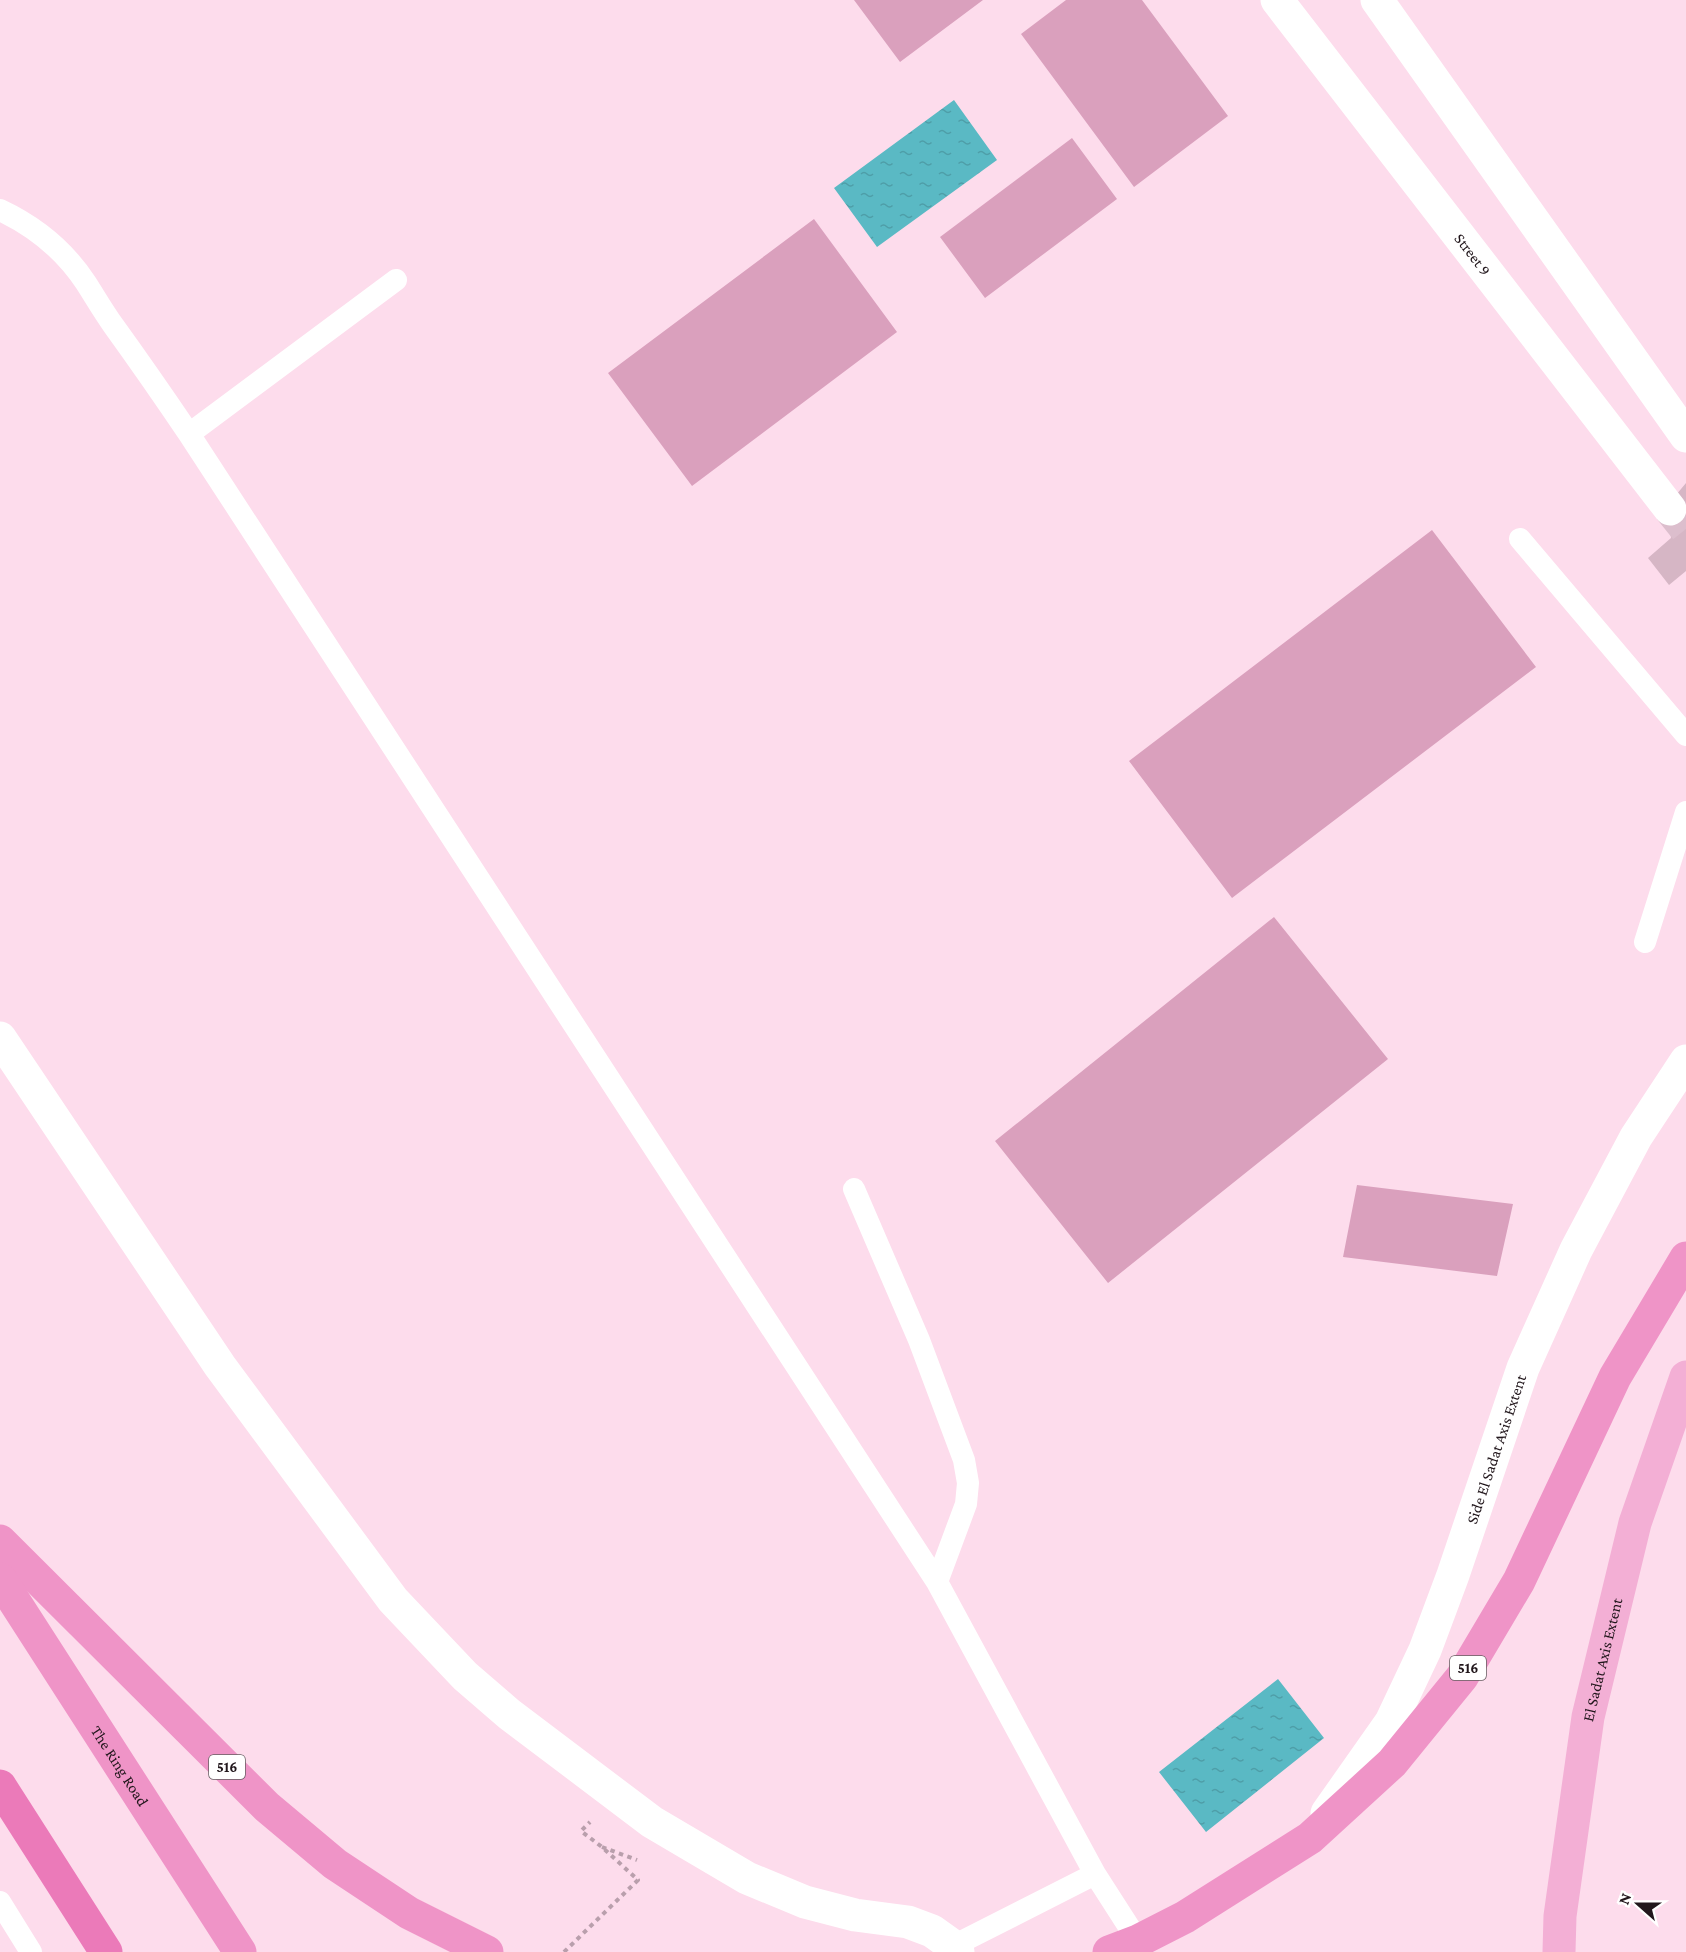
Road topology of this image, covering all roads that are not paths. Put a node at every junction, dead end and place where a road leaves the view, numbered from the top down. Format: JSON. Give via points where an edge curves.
{"nodes":[{"id":1,"x":1277,"y":0,"type":"edge"},
{"id":2,"x":1377,"y":0,"type":"edge"},
{"id":3,"x":0,"y":210,"type":"edge"},
{"id":4,"x":396,"y":280,"type":"dead end"},
{"id":5,"x":189,"y":434,"type":"junction"},
{"id":6,"x":1686,"y":436,"type":"edge"},
{"id":7,"x":1670,"y":509,"type":"tunnel mouth"},
{"id":8,"x":1520,"y":539,"type":"dead end"},
{"id":9,"x":1686,"y":735,"type":"edge"},
{"id":10,"x":1686,"y":812,"type":"edge"},
{"id":11,"x":1645,"y":942,"type":"dead end"},
{"id":12,"x":0,"y":1038,"type":"edge"},
{"id":13,"x":1686,"y":1061,"type":"edge"},
{"id":14,"x":854,"y":1189,"type":"dead end"},
{"id":15,"x":1686,"y":1258,"type":"edge"},
{"id":16,"x":1686,"y":1377,"type":"edge"},
{"id":17,"x":0,"y":1541,"type":"edge"},
{"id":18,"x":0,"y":1579,"type":"edge"},
{"id":19,"x":937,"y":1582,"type":"junction"},
{"id":20,"x":0,"y":1786,"type":"edge"},
{"id":21,"x":1310,"y":1838,"type":"junction"},
{"id":22,"x":1095,"y":1874,"type":"junction"},
{"id":23,"x":0,"y":1902,"type":"edge"},
{"id":24,"x":1123,"y":1947,"type":"edge"},
{"id":25,"x":955,"y":1949,"type":"edge"},
{"id":26,"x":31,"y":1952,"type":"edge"},
{"id":27,"x":106,"y":1952,"type":"edge"},
{"id":28,"x":240,"y":1952,"type":"edge"},
{"id":29,"x":487,"y":1952,"type":"edge"},
{"id":30,"x":1559,"y":1952,"type":"edge"}],
"edges":[{"from":1,"to":7,"type":"street","name":"Street 9"},
{"from":2,"to":6,"type":"street"},
{"from":3,"to":5,"type":"lane","via":[[46,238],[67,259]]},
{"from":4,"to":5,"type":"lane"},
{"from":5,"to":19,"type":"lane"},
{"from":8,"to":9,"type":"lane"},
{"from":10,"to":11,"type":"lane"},
{"from":12,"to":25,"type":"street","via":[[220,1366],[393,1600],[465,1676],[652,1822],[747,1878],[805,1902],[855,1915],[908,1922],[932,1931]]},
{"from":13,"to":21,"type":"street","name":"Side El Sadat Axis Extent","via":[[1636,1137],[1566,1272],[1523,1368],[1453,1575],[1425,1650],[1391,1722]]},
{"from":14,"to":19,"type":"lane","via":[[919,1340],[964,1460],[966,1504]]},
{"from":15,"to":21,"type":"highway","number":"516","via":[[1615,1377],[1520,1581],[1462,1677],[1392,1763]]},
{"from":16,"to":30,"type":"main road","name":"El Sadat Axis Extent","via":[[1635,1523],[1588,1718],[1560,1916]]},
{"from":17,"to":29,"type":"highway","number":"516","via":[[267,1806],[335,1864],[409,1913]]},
{"from":18,"to":28,"type":"highway","name":"The Ring Road"},
{"from":19,"to":22,"type":"lane"},
{"from":20,"to":27,"type":"highway"},
{"from":21,"to":24,"type":"highway","number":"516","via":[[1185,1917]]},
{"from":22,"to":24,"type":"lane"},
{"from":22,"to":25,"type":"lane"},
{"from":23,"to":26,"type":"lane"}]}
